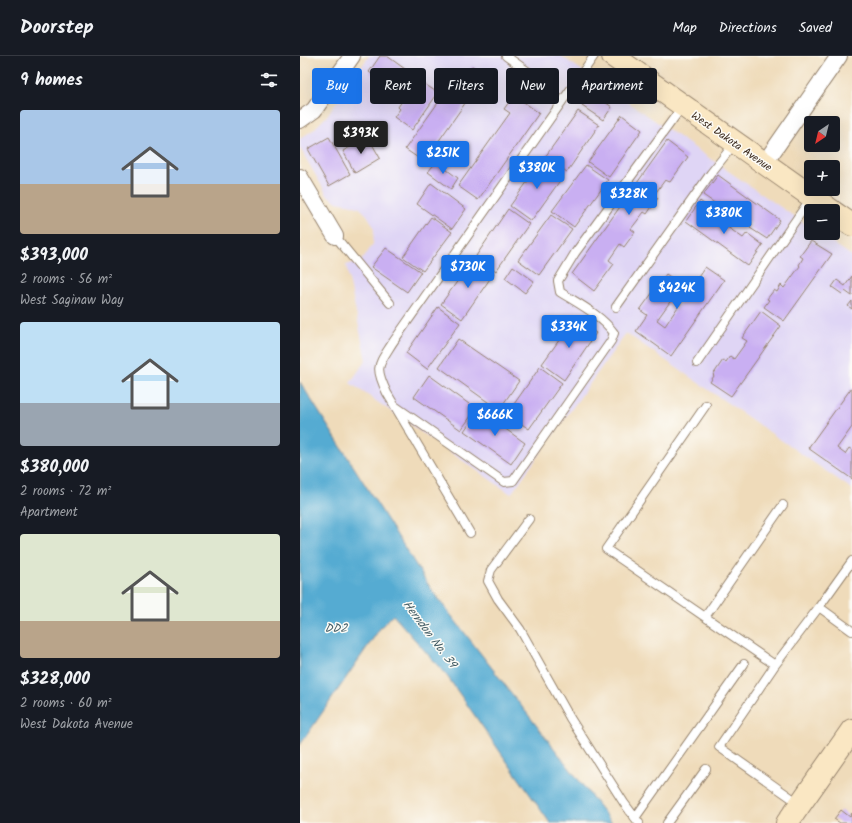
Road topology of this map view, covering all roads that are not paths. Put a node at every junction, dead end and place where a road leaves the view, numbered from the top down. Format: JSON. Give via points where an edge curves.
{"nodes":[{"id":1,"x":352,"y":56,"type":"edge"},
{"id":2,"x":506,"y":56,"type":"edge"},
{"id":3,"x":594,"y":56,"type":"edge"},
{"id":4,"x":613,"y":56,"type":"edge"},
{"id":5,"x":839,"y":56,"type":"edge"},
{"id":6,"x":523,"y":68,"type":"edge"},
{"id":7,"x":683,"y":106,"type":"junction"},
{"id":8,"x":300,"y":120,"type":"edge"},
{"id":9,"x":735,"y":143,"type":"junction"},
{"id":10,"x":764,"y":164,"type":"junction"},
{"id":11,"x":300,"y":177,"type":"edge"},
{"id":12,"x":811,"y":197,"type":"junction"},
{"id":13,"x":822,"y":204,"type":"edge"},
{"id":14,"x":840,"y":217,"type":"edge"},
{"id":15,"x":852,"y":225,"type":"edge"},
{"id":16,"x":335,"y":236,"type":"joint"},
{"id":17,"x":390,"y":303,"type":"dead end"},
{"id":18,"x":616,"y":307,"type":"dead end"},
{"id":19,"x":696,"y":363,"type":"dead end"},
{"id":20,"x":706,"y":405,"type":"dead end"},
{"id":21,"x":395,"y":406,"type":"junction"},
{"id":22,"x":783,"y":506,"type":"dead end"},
{"id":23,"x":529,"y":519,"type":"dead end"},
{"id":24,"x":470,"y":533,"type":"dead end"},
{"id":25,"x":852,"y":561,"type":"edge"},
{"id":26,"x":820,"y":607,"type":"junction"},
{"id":27,"x":705,"y":618,"type":"junction"},
{"id":28,"x":852,"y":631,"type":"edge"},
{"id":29,"x":744,"y":664,"type":"dead end"},
{"id":30,"x":775,"y":666,"type":"junction"},
{"id":31,"x":852,"y":730,"type":"edge"},
{"id":32,"x":706,"y":769,"type":"dead end"},
{"id":33,"x":801,"y":804,"type":"junction"},
{"id":34,"x":637,"y":820,"type":"edge"},
{"id":35,"x":667,"y":823,"type":"edge"},
{"id":36,"x":787,"y":823,"type":"edge"}],
"edges":[{"from":1,"to":8,"type":"street","via":[[314,110]]},
{"from":2,"to":6,"type":"lane"},
{"from":3,"to":21,"type":"lane","via":[[379,364],[379,377]]},
{"from":4,"to":7,"type":"street","name":"West Dakota Avenue"},
{"from":5,"to":10,"type":"street"},
{"from":7,"to":9,"type":"street","name":"West Dakota Avenue"},
{"from":7,"to":21,"type":"lane","via":[[575,253],[558,281],[560,292],[609,325],[614,333],[611,341],[513,481],[504,482]]},
{"from":9,"to":10,"type":"street","name":"West Dakota Avenue"},
{"from":9,"to":18,"type":"lane"},
{"from":10,"to":12,"type":"street","name":"West Dakota Avenue"},
{"from":11,"to":16,"type":"street"},
{"from":12,"to":13,"type":"street","name":"West Dakota Avenue"},
{"from":12,"to":19,"type":"lane"},
{"from":14,"to":15,"type":"street","name":"West Dakota Avenue"},
{"from":16,"to":17,"type":"lane"},
{"from":20,"to":27,"type":"lane","via":[[606,549]]},
{"from":21,"to":24,"type":"lane"},
{"from":22,"to":27,"type":"lane"},
{"from":23,"to":34,"type":"lane","via":[[491,570],[488,581],[520,629],[570,718]]},
{"from":25,"to":26,"type":"lane"},
{"from":26,"to":28,"type":"lane"},
{"from":26,"to":30,"type":"lane"},
{"from":27,"to":30,"type":"lane"},
{"from":29,"to":34,"type":"lane"},
{"from":30,"to":33,"type":"lane","via":[[719,746]]},
{"from":31,"to":33,"type":"street"},
{"from":32,"to":35,"type":"lane"},
{"from":33,"to":36,"type":"street"}]}
